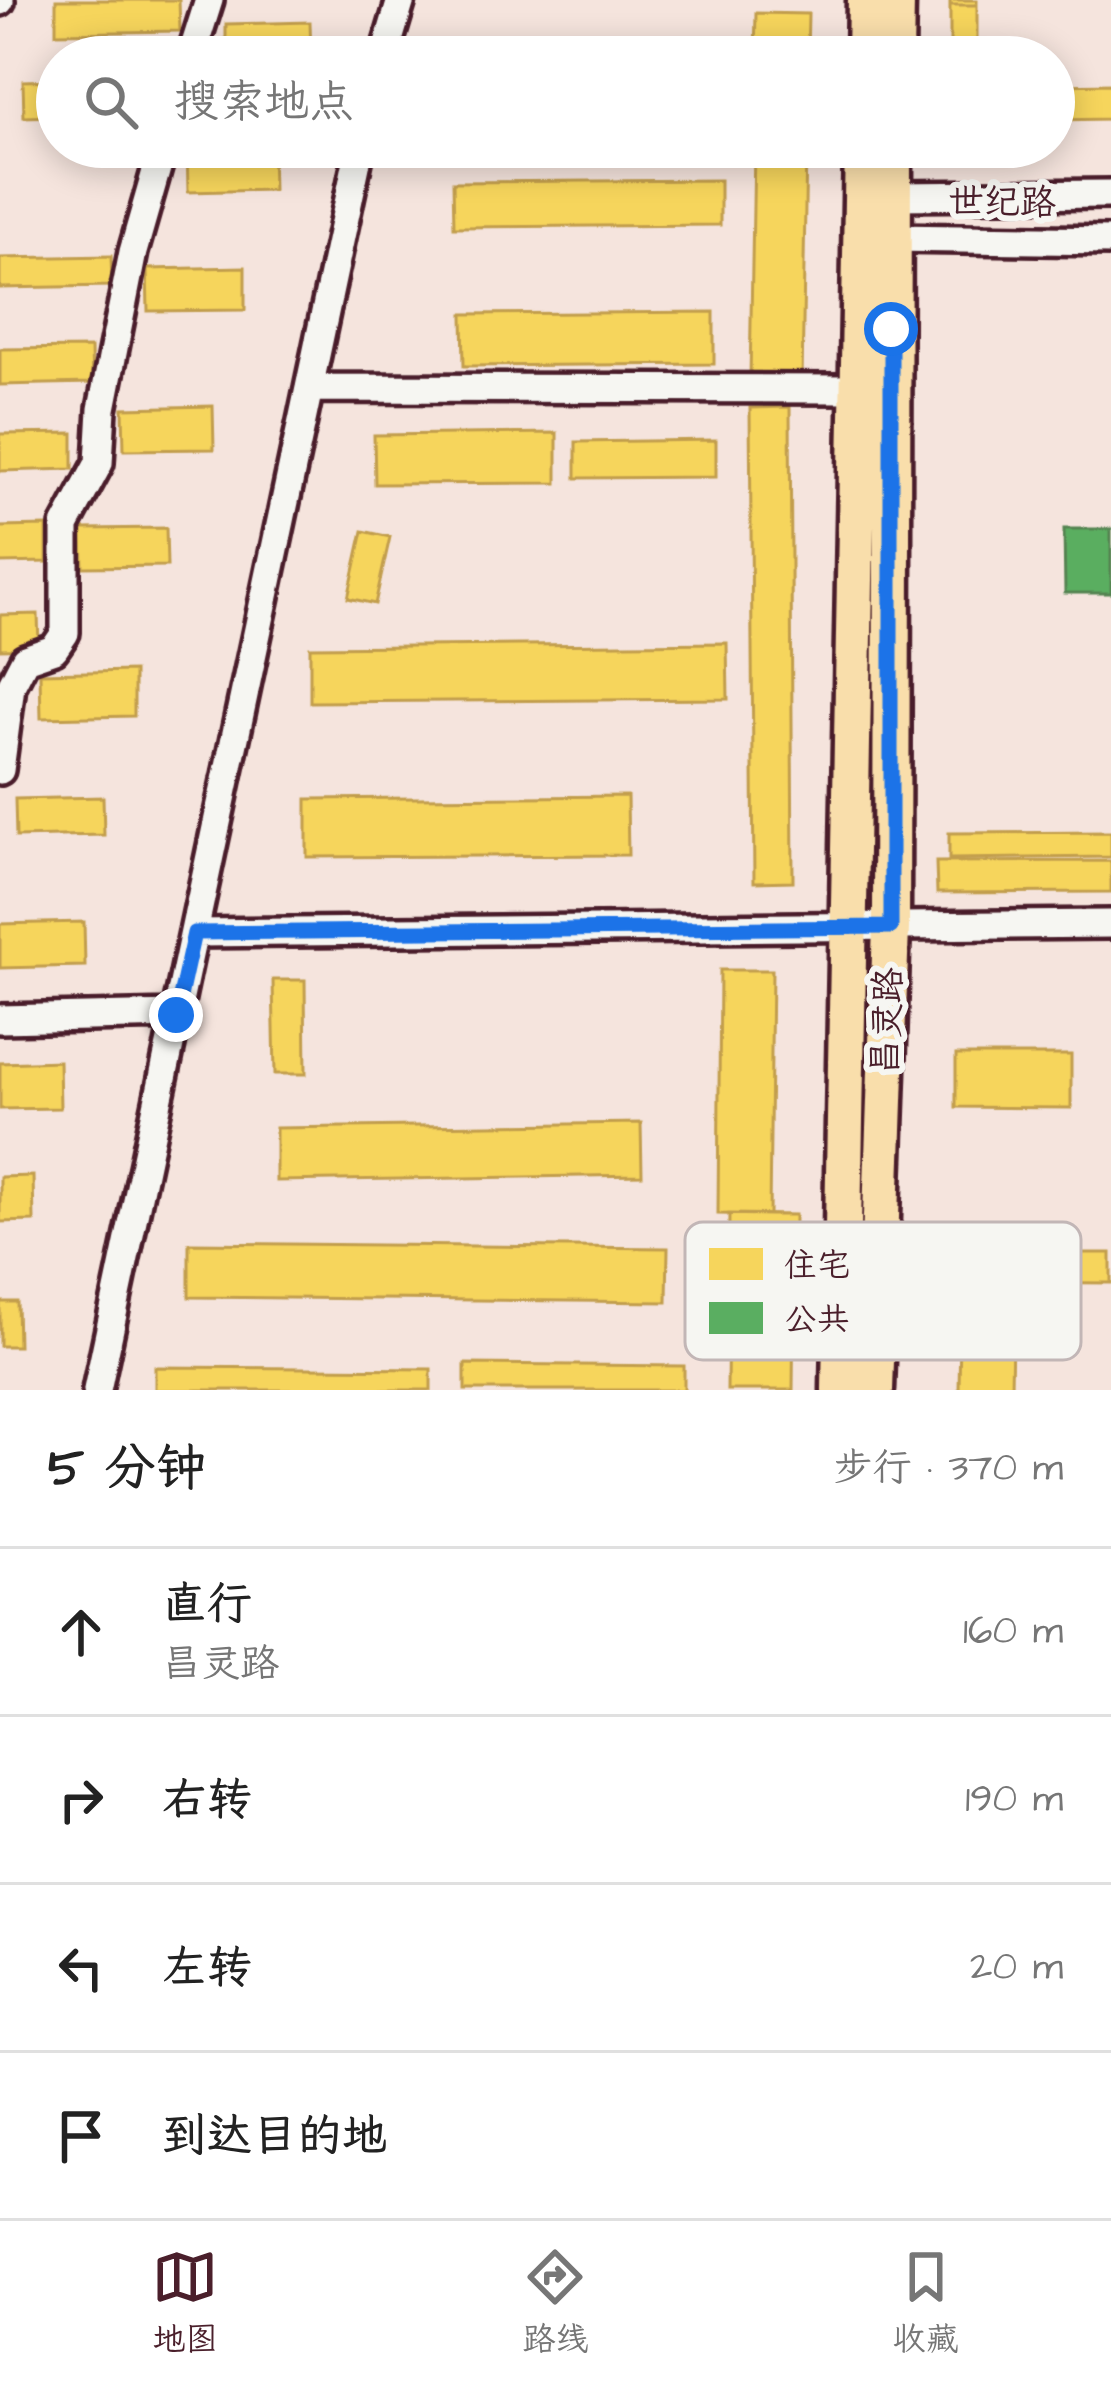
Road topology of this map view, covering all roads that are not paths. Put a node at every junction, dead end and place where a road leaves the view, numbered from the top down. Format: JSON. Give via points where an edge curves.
{"nodes":[{"id":1,"x":209,"y":0,"type":"edge"},
{"id":2,"x":401,"y":0,"type":"edge"},
{"id":3,"x":866,"y":0,"type":"edge"},
{"id":4,"x":896,"y":0,"type":"edge"},
{"id":5,"x":198,"y":36,"type":"edge"},
{"id":6,"x":390,"y":36,"type":"edge"},
{"id":7,"x":865,"y":36,"type":"edge"},
{"id":8,"x":895,"y":36,"type":"edge"},
{"id":9,"x":157,"y":168,"type":"edge"},
{"id":10,"x":356,"y":168,"type":"edge"},
{"id":11,"x":862,"y":168,"type":"edge"},
{"id":12,"x":893,"y":168,"type":"edge"},
{"id":13,"x":1111,"y":194,"type":"edge"},
{"id":14,"x":892,"y":196,"type":"junction"},
{"id":15,"x":891,"y":238,"type":"junction"},
{"id":16,"x":1111,"y":241,"type":"edge"},
{"id":17,"x":309,"y":388,"type":"junction"},
{"id":18,"x":855,"y":389,"type":"junction"},
{"id":19,"x":0,"y":770,"type":"edge"},
{"id":20,"x":1111,"y":924,"type":"edge"},
{"id":21,"x":891,"y":927,"type":"junction"},
{"id":22,"x":850,"y":928,"type":"junction"},
{"id":23,"x":194,"y":933,"type":"junction"},
{"id":24,"x":176,"y":1015,"type":"junction"},
{"id":25,"x":0,"y":1019,"type":"edge"},
{"id":26,"x":844,"y":1222,"type":"edge"},
{"id":27,"x":881,"y":1222,"type":"edge"},
{"id":28,"x":841,"y":1360,"type":"edge"},
{"id":29,"x":876,"y":1360,"type":"edge"},
{"id":30,"x":97,"y":1390,"type":"edge"},
{"id":31,"x":840,"y":1390,"type":"edge"},
{"id":32,"x":875,"y":1390,"type":"edge"}],
"edges":[{"from":1,"to":5,"type":"street"},
{"from":2,"to":6,"type":"street"},
{"from":3,"to":7,"type":"main road"},
{"from":4,"to":8,"type":"main road"},
{"from":9,"to":19,"type":"street","via":[[102,409],[99,463],[64,526],[64,633],[54,649],[25,659],[11,686]]},
{"from":10,"to":17,"type":"street"},
{"from":11,"to":18,"type":"main road","name":"昌灵路"},
{"from":12,"to":14,"type":"main road","name":"昌灵路"},
{"from":13,"to":14,"type":"street","name":"世纪路"},
{"from":14,"to":15,"type":"main road","name":"昌灵路"},
{"from":15,"to":16,"type":"street","name":"世纪路"},
{"from":15,"to":21,"type":"main road","name":"昌灵路"},
{"from":17,"to":18,"type":"street"},
{"from":17,"to":23,"type":"street"},
{"from":18,"to":22,"type":"main road","name":"昌灵路"},
{"from":20,"to":21,"type":"street"},
{"from":21,"to":22,"type":"street"},
{"from":21,"to":27,"type":"main road","name":"昌灵路"},
{"from":22,"to":23,"type":"street"},
{"from":22,"to":26,"type":"main road","name":"昌灵路"},
{"from":23,"to":24,"type":"street"},
{"from":24,"to":25,"type":"street"},
{"from":24,"to":30,"type":"street"},
{"from":28,"to":31,"type":"main road","name":"昌灵路"},
{"from":29,"to":32,"type":"main road","name":"昌灵路"}]}
